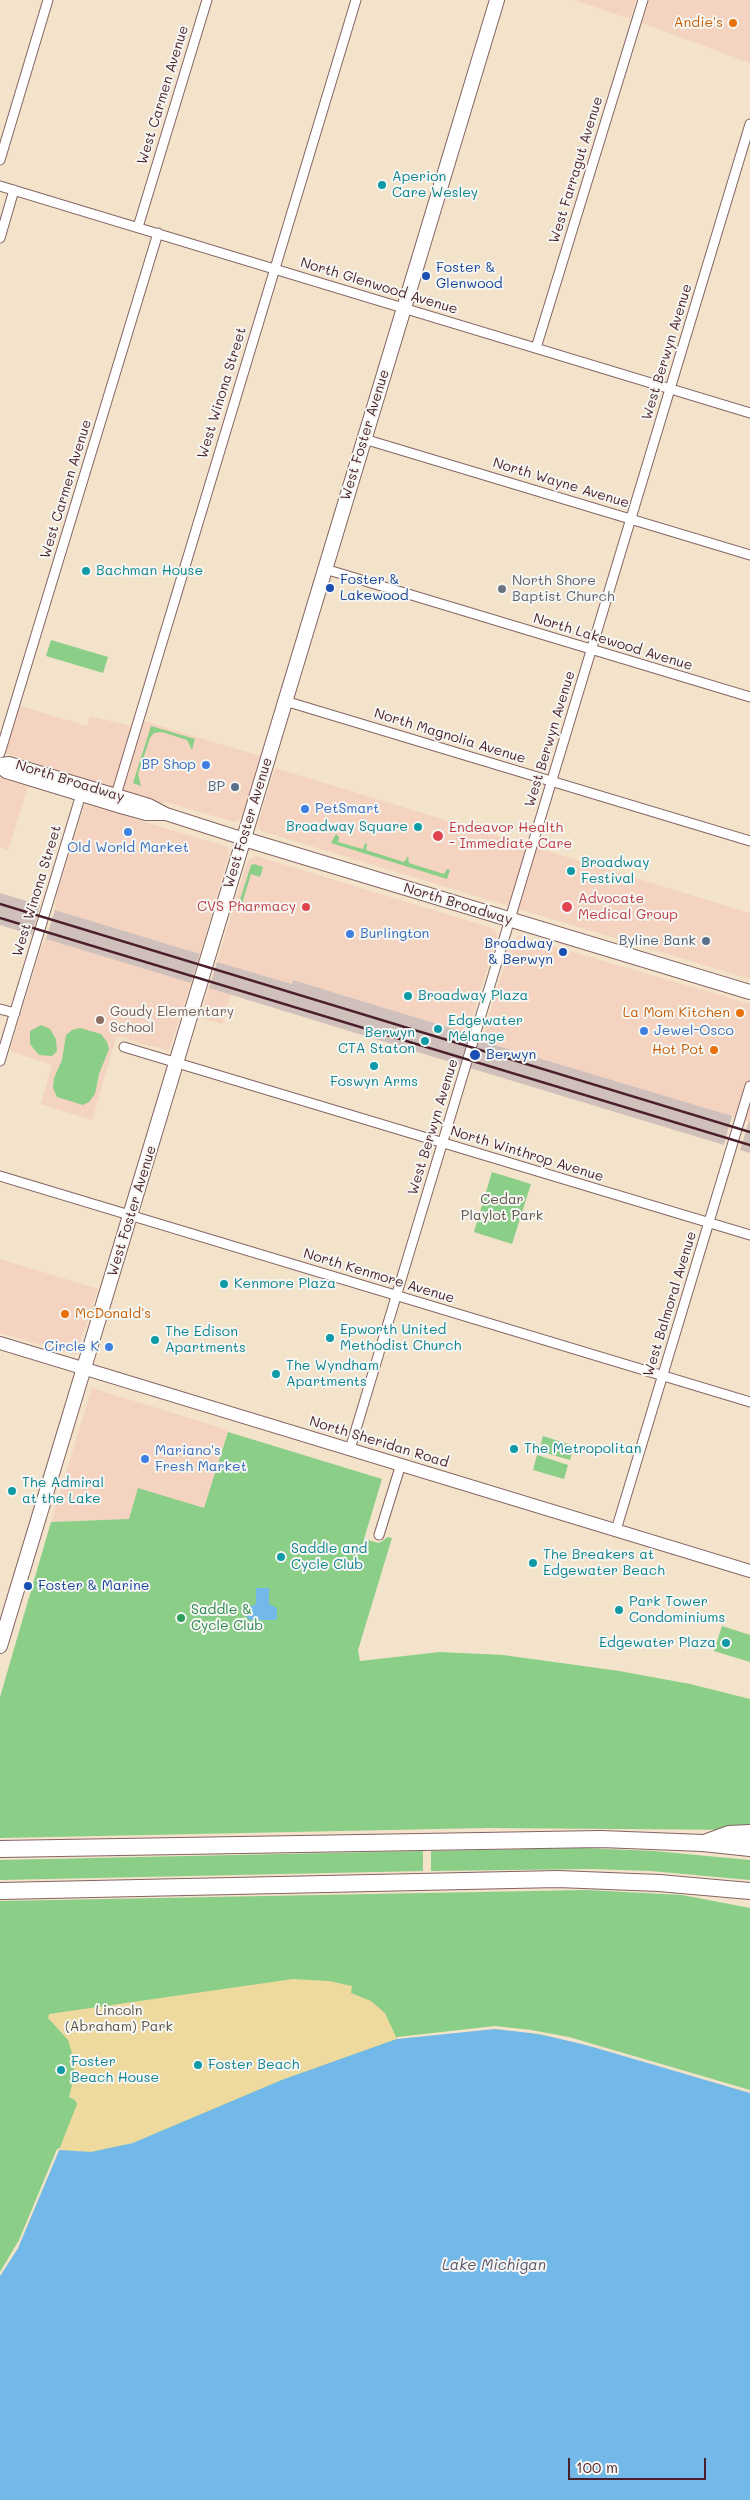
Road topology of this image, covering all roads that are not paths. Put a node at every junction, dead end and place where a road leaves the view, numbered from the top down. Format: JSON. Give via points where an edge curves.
{"nodes":[{"id":1,"x":48,"y":0,"type":"edge"},
{"id":2,"x":207,"y":0,"type":"edge"},
{"id":3,"x":356,"y":0,"type":"edge"},
{"id":4,"x":497,"y":0,"type":"edge"},
{"id":5,"x":643,"y":0,"type":"edge"},
{"id":6,"x":750,"y":124,"type":"edge"},
{"id":7,"x":0,"y":160,"type":"edge"},
{"id":8,"x":0,"y":186,"type":"edge"},
{"id":9,"x":14,"y":190,"type":"junction"},
{"id":10,"x":138,"y":227,"type":"junction"},
{"id":11,"x":158,"y":233,"type":"junction"},
{"id":12,"x":0,"y":238,"type":"edge"},
{"id":13,"x":275,"y":268,"type":"junction"},
{"id":14,"x":404,"y":308,"type":"junction"},
{"id":15,"x":536,"y":348,"type":"junction"},
{"id":16,"x":670,"y":389,"type":"junction"},
{"id":17,"x":750,"y":413,"type":"edge"},
{"id":18,"x":364,"y":439,"type":"junction"},
{"id":19,"x":631,"y":519,"type":"junction"},
{"id":20,"x":750,"y":555,"type":"edge"},
{"id":21,"x":325,"y":569,"type":"junction"},
{"id":22,"x":592,"y":650,"type":"junction"},
{"id":23,"x":750,"y":698,"type":"edge"},
{"id":24,"x":285,"y":701,"type":"junction"},
{"id":25,"x":0,"y":753,"type":"edge"},
{"id":26,"x":0,"y":765,"type":"edge"},
{"id":27,"x":552,"y":781,"type":"junction"},
{"id":28,"x":82,"y":790,"type":"junction"},
{"id":29,"x":116,"y":795,"type":"junction"},
{"id":30,"x":166,"y":814,"type":"junction"},
{"id":31,"x":244,"y":839,"type":"junction"},
{"id":32,"x":750,"y":840,"type":"edge"},
{"id":33,"x":510,"y":920,"type":"junction"},
{"id":34,"x":750,"y":992,"type":"edge"},
{"id":35,"x":0,"y":1009,"type":"edge"},
{"id":36,"x":15,"y":1013,"type":"junction"},
{"id":37,"x":124,"y":1047,"type":"dead end"},
{"id":38,"x":0,"y":1061,"type":"edge"},
{"id":39,"x":176,"y":1062,"type":"junction"},
{"id":40,"x":750,"y":1086,"type":"edge"},
{"id":41,"x":443,"y":1142,"type":"junction"},
{"id":42,"x":0,"y":1176,"type":"edge"},
{"id":43,"x":130,"y":1215,"type":"junction"},
{"id":44,"x":709,"y":1223,"type":"junction"},
{"id":45,"x":750,"y":1235,"type":"edge"},
{"id":46,"x":396,"y":1296,"type":"junction"},
{"id":47,"x":0,"y":1342,"type":"edge"},
{"id":48,"x":84,"y":1370,"type":"junction"},
{"id":49,"x":662,"y":1376,"type":"junction"},
{"id":50,"x":750,"y":1402,"type":"edge"},
{"id":51,"x":350,"y":1449,"type":"junction"},
{"id":52,"x":401,"y":1464,"type":"junction"},
{"id":53,"x":616,"y":1530,"type":"junction"},
{"id":54,"x":379,"y":1536,"type":"dead end"},
{"id":55,"x":750,"y":1570,"type":"edge"},
{"id":56,"x":0,"y":1646,"type":"edge"},
{"id":57,"x":750,"y":1833,"type":"edge"},
{"id":58,"x":703,"y":1843,"type":"junction"},
{"id":59,"x":750,"y":1848,"type":"edge"},
{"id":60,"x":0,"y":1849,"type":"edge"},
{"id":61,"x":722,"y":1888,"type":"junction"},
{"id":62,"x":0,"y":1891,"type":"edge"},
{"id":63,"x":750,"y":1892,"type":"edge"},
{"id":64,"x":750,"y":1901,"type":"edge"}],
"edges":[{"from":1,"to":7,"type":"street"},
{"from":2,"to":10,"type":"street","name":"West Carmen Avenue"},
{"from":3,"to":13,"type":"street","name":"West Winona Street"},
{"from":4,"to":14,"type":"main road","name":"West Foster Avenue"},
{"from":5,"to":15,"type":"street","name":"West Farragut Avenue"},
{"from":6,"to":16,"type":"street","name":"West Berwyn Avenue"},
{"from":8,"to":9,"type":"street","name":"North Glenwood Avenue"},
{"from":9,"to":10,"type":"street","name":"North Glenwood Avenue"},
{"from":9,"to":12,"type":"street"},
{"from":10,"to":11,"type":"street","name":"North Glenwood Avenue"},
{"from":11,"to":13,"type":"street","name":"North Glenwood Avenue"},
{"from":11,"to":25,"type":"street","name":"West Carmen Avenue"},
{"from":13,"to":14,"type":"street","name":"North Glenwood Avenue"},
{"from":13,"to":29,"type":"street","name":"West Winona Street"},
{"from":14,"to":15,"type":"street","name":"North Glenwood Avenue"},
{"from":14,"to":18,"type":"main road","name":"West Foster Avenue"},
{"from":15,"to":16,"type":"street","name":"North Glenwood Avenue"},
{"from":16,"to":17,"type":"street","name":"North Glenwood Avenue"},
{"from":16,"to":19,"type":"street","name":"West Berwyn Avenue"},
{"from":18,"to":19,"type":"street","name":"North Wayne Avenue"},
{"from":18,"to":21,"type":"main road","name":"West Foster Avenue"},
{"from":19,"to":20,"type":"street","name":"North Wayne Avenue"},
{"from":19,"to":22,"type":"street","name":"West Berwyn Avenue"},
{"from":21,"to":22,"type":"street","name":"North Lakewood Avenue"},
{"from":21,"to":24,"type":"main road","name":"West Foster Avenue"},
{"from":22,"to":23,"type":"street","name":"North Lakewood Avenue"},
{"from":22,"to":27,"type":"street","name":"West Berwyn Avenue"},
{"from":24,"to":27,"type":"street","name":"North Magnolia Avenue"},
{"from":24,"to":31,"type":"main road","name":"West Foster Avenue"},
{"from":26,"to":28,"type":"main road","name":"North Broadway","via":[[9,763]]},
{"from":27,"to":32,"type":"street","name":"North Magnolia Avenue"},
{"from":27,"to":33,"type":"street","name":"West Berwyn Avenue"},
{"from":28,"to":29,"type":"main road","name":"North Broadway"},
{"from":28,"to":30,"type":"main road","name":"North Broadway","via":[[146,814]]},
{"from":28,"to":36,"type":"street","name":"West Winona Street"},
{"from":29,"to":30,"type":"main road","name":"North Broadway"},
{"from":30,"to":31,"type":"main road","name":"North Broadway"},
{"from":31,"to":33,"type":"main road","name":"North Broadway"},
{"from":31,"to":39,"type":"main road","name":"West Foster Avenue"},
{"from":33,"to":34,"type":"main road","name":"North Broadway"},
{"from":33,"to":41,"type":"street","name":"West Berwyn Avenue"},
{"from":35,"to":36,"type":"street"},
{"from":36,"to":38,"type":"street","name":"West Winona Street"},
{"from":37,"to":39,"type":"street","name":"North Winthrop Avenue"},
{"from":39,"to":41,"type":"street","name":"North Winthrop Avenue"},
{"from":39,"to":43,"type":"main road","name":"West Foster Avenue"},
{"from":40,"to":44,"type":"street","name":"West Balmoral Avenue"},
{"from":41,"to":44,"type":"street","name":"North Winthrop Avenue"},
{"from":41,"to":46,"type":"street","name":"West Berwyn Avenue"},
{"from":42,"to":43,"type":"street","name":"North Kenmore Avenue"},
{"from":43,"to":46,"type":"street","name":"North Kenmore Avenue"},
{"from":43,"to":48,"type":"main road","name":"West Foster Avenue"},
{"from":44,"to":45,"type":"street","name":"North Winthrop Avenue"},
{"from":44,"to":49,"type":"street","name":"West Balmoral Avenue"},
{"from":46,"to":49,"type":"street","name":"North Kenmore Avenue"},
{"from":46,"to":51,"type":"street","name":"West Berwyn Avenue"},
{"from":47,"to":48,"type":"main road","name":"North Sheridan Road"},
{"from":48,"to":51,"type":"main road","name":"North Sheridan Road"},
{"from":48,"to":56,"type":"main road","name":"West Foster Avenue"},
{"from":49,"to":50,"type":"street","name":"North Kenmore Avenue"},
{"from":49,"to":53,"type":"street","name":"West Balmoral Avenue"},
{"from":51,"to":52,"type":"main road","name":"North Sheridan Road"},
{"from":52,"to":53,"type":"main road","name":"North Sheridan Road"},
{"from":52,"to":54,"type":"street"},
{"from":53,"to":55,"type":"main road","name":"North Sheridan Road"},
{"from":57,"to":58,"type":"highway","via":[[729,1834]]},
{"from":58,"to":59,"type":"highway"},
{"from":58,"to":60,"type":"highway","via":[[502,1839]]},
{"from":61,"to":62,"type":"highway","via":[[558,1879]]},
{"from":61,"to":63,"type":"highway"},
{"from":61,"to":64,"type":"highway"}]}
